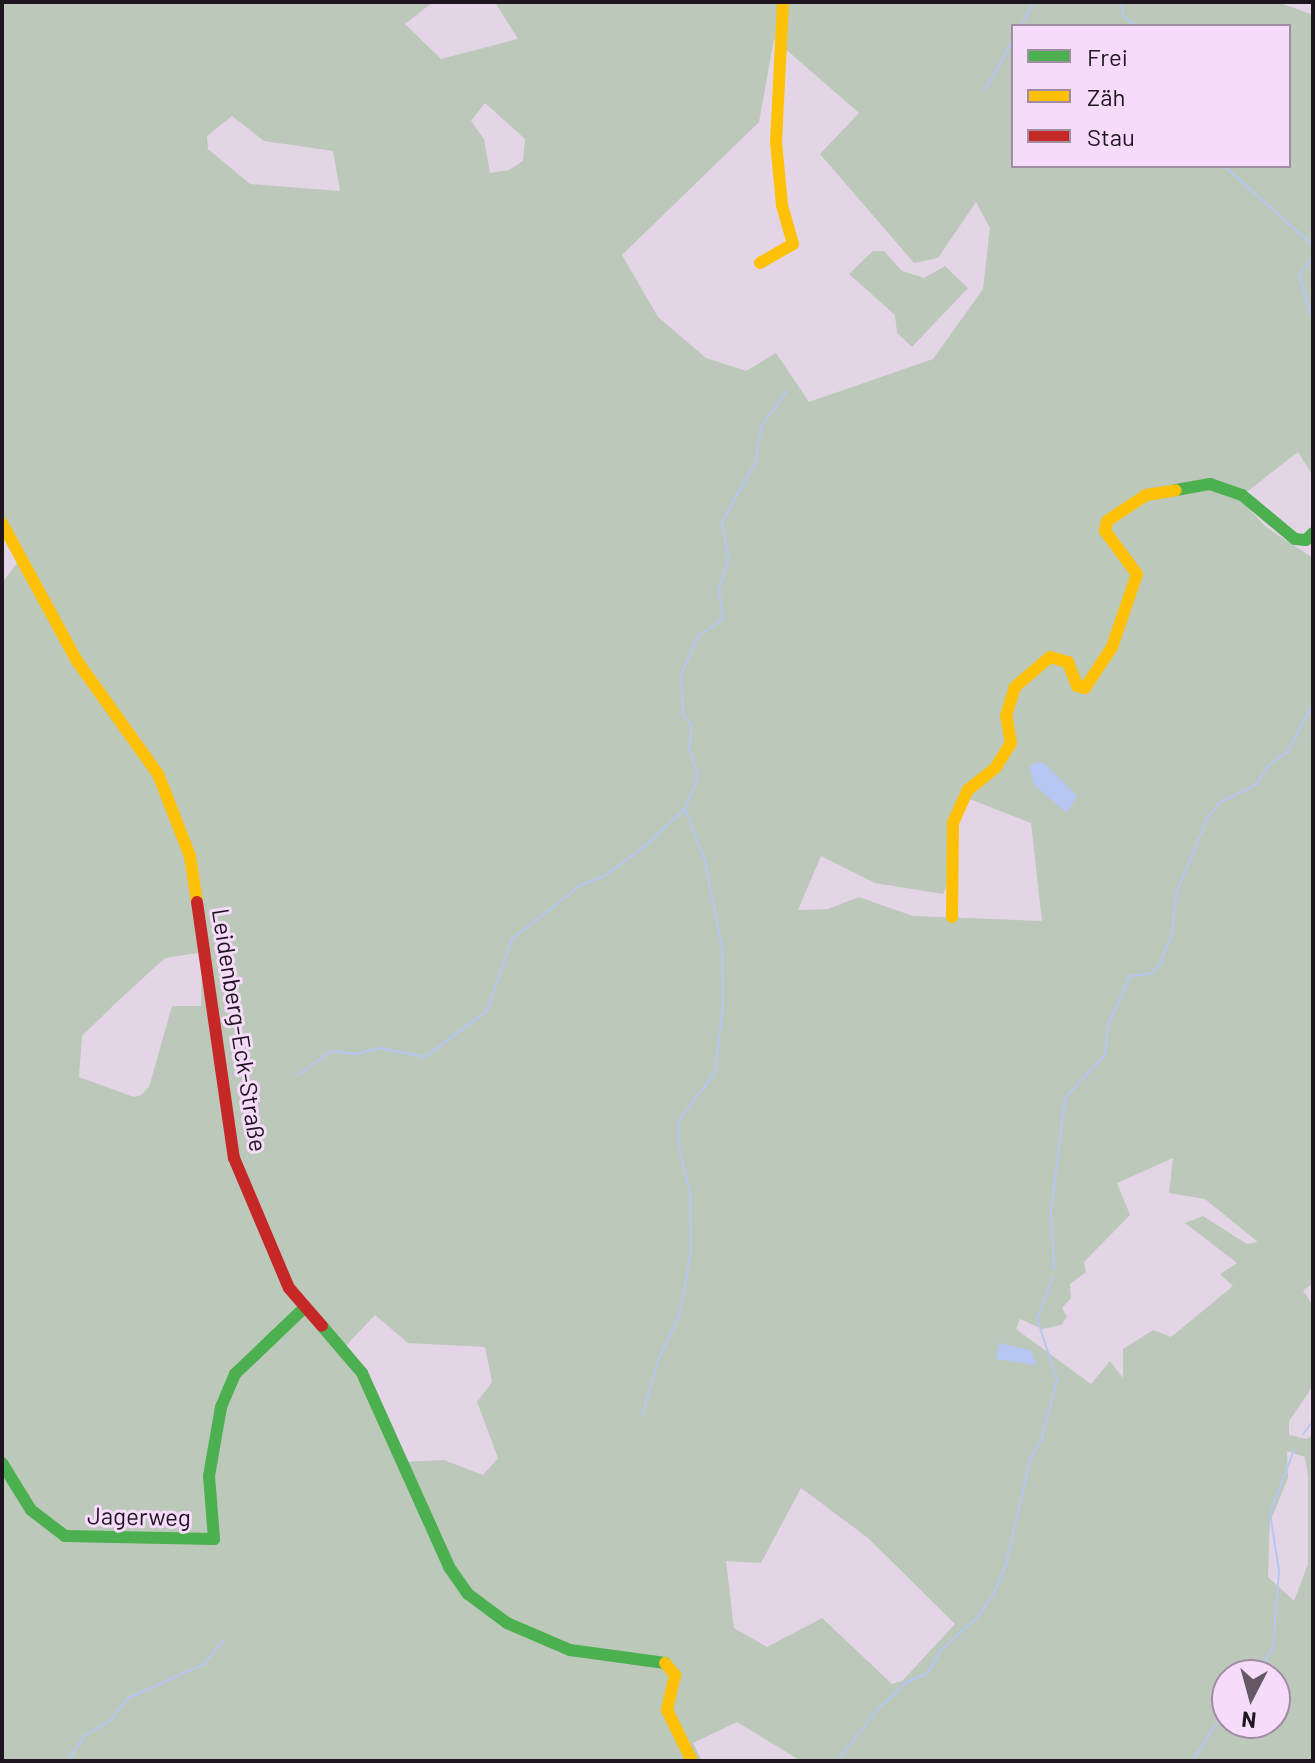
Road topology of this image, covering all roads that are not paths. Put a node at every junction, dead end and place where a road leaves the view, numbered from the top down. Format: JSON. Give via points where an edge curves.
{"nodes":[{"id":1,"x":783,"y":2,"type":"edge"},
{"id":2,"x":760,"y":263,"type":"dead end"},
{"id":3,"x":2,"y":523,"type":"edge"},
{"id":4,"x":1313,"y":533,"type":"edge"},
{"id":5,"x":952,"y":917,"type":"dead end"},
{"id":6,"x":305,"y":1307,"type":"junction"},
{"id":7,"x":2,"y":1463,"type":"edge"},
{"id":8,"x":692,"y":1761,"type":"edge"}],
"edges":[{"from":1,"to":2,"type":"street","via":[[776,142],[782,205],[793,244]]},
{"from":3,"to":6,"type":"street","name":"Leidenberg-Eck-Straße","via":[[77,661],[158,774],[190,856],[234,1158],[289,1288]]},
{"from":4,"to":5,"type":"street","via":[[1301,540],[1289,536],[1242,495],[1210,484],[1146,495],[1107,521],[1105,531],[1137,574],[1133,594],[1112,647],[1085,688],[1077,686],[1068,662],[1050,657],[1015,687],[1006,716],[1011,743],[996,767],[968,790],[953,823]]},
{"from":6,"to":7,"type":"street","name":"Jagerweg","via":[[235,1374],[221,1407],[209,1476],[214,1539],[65,1536],[31,1510]]},
{"from":6,"to":8,"type":"street","name":"Leidenberg-Eck-Straße","via":[[362,1373],[449,1567],[468,1594],[507,1623],[570,1650],[670,1664],[675,1675],[667,1710]]}]}
